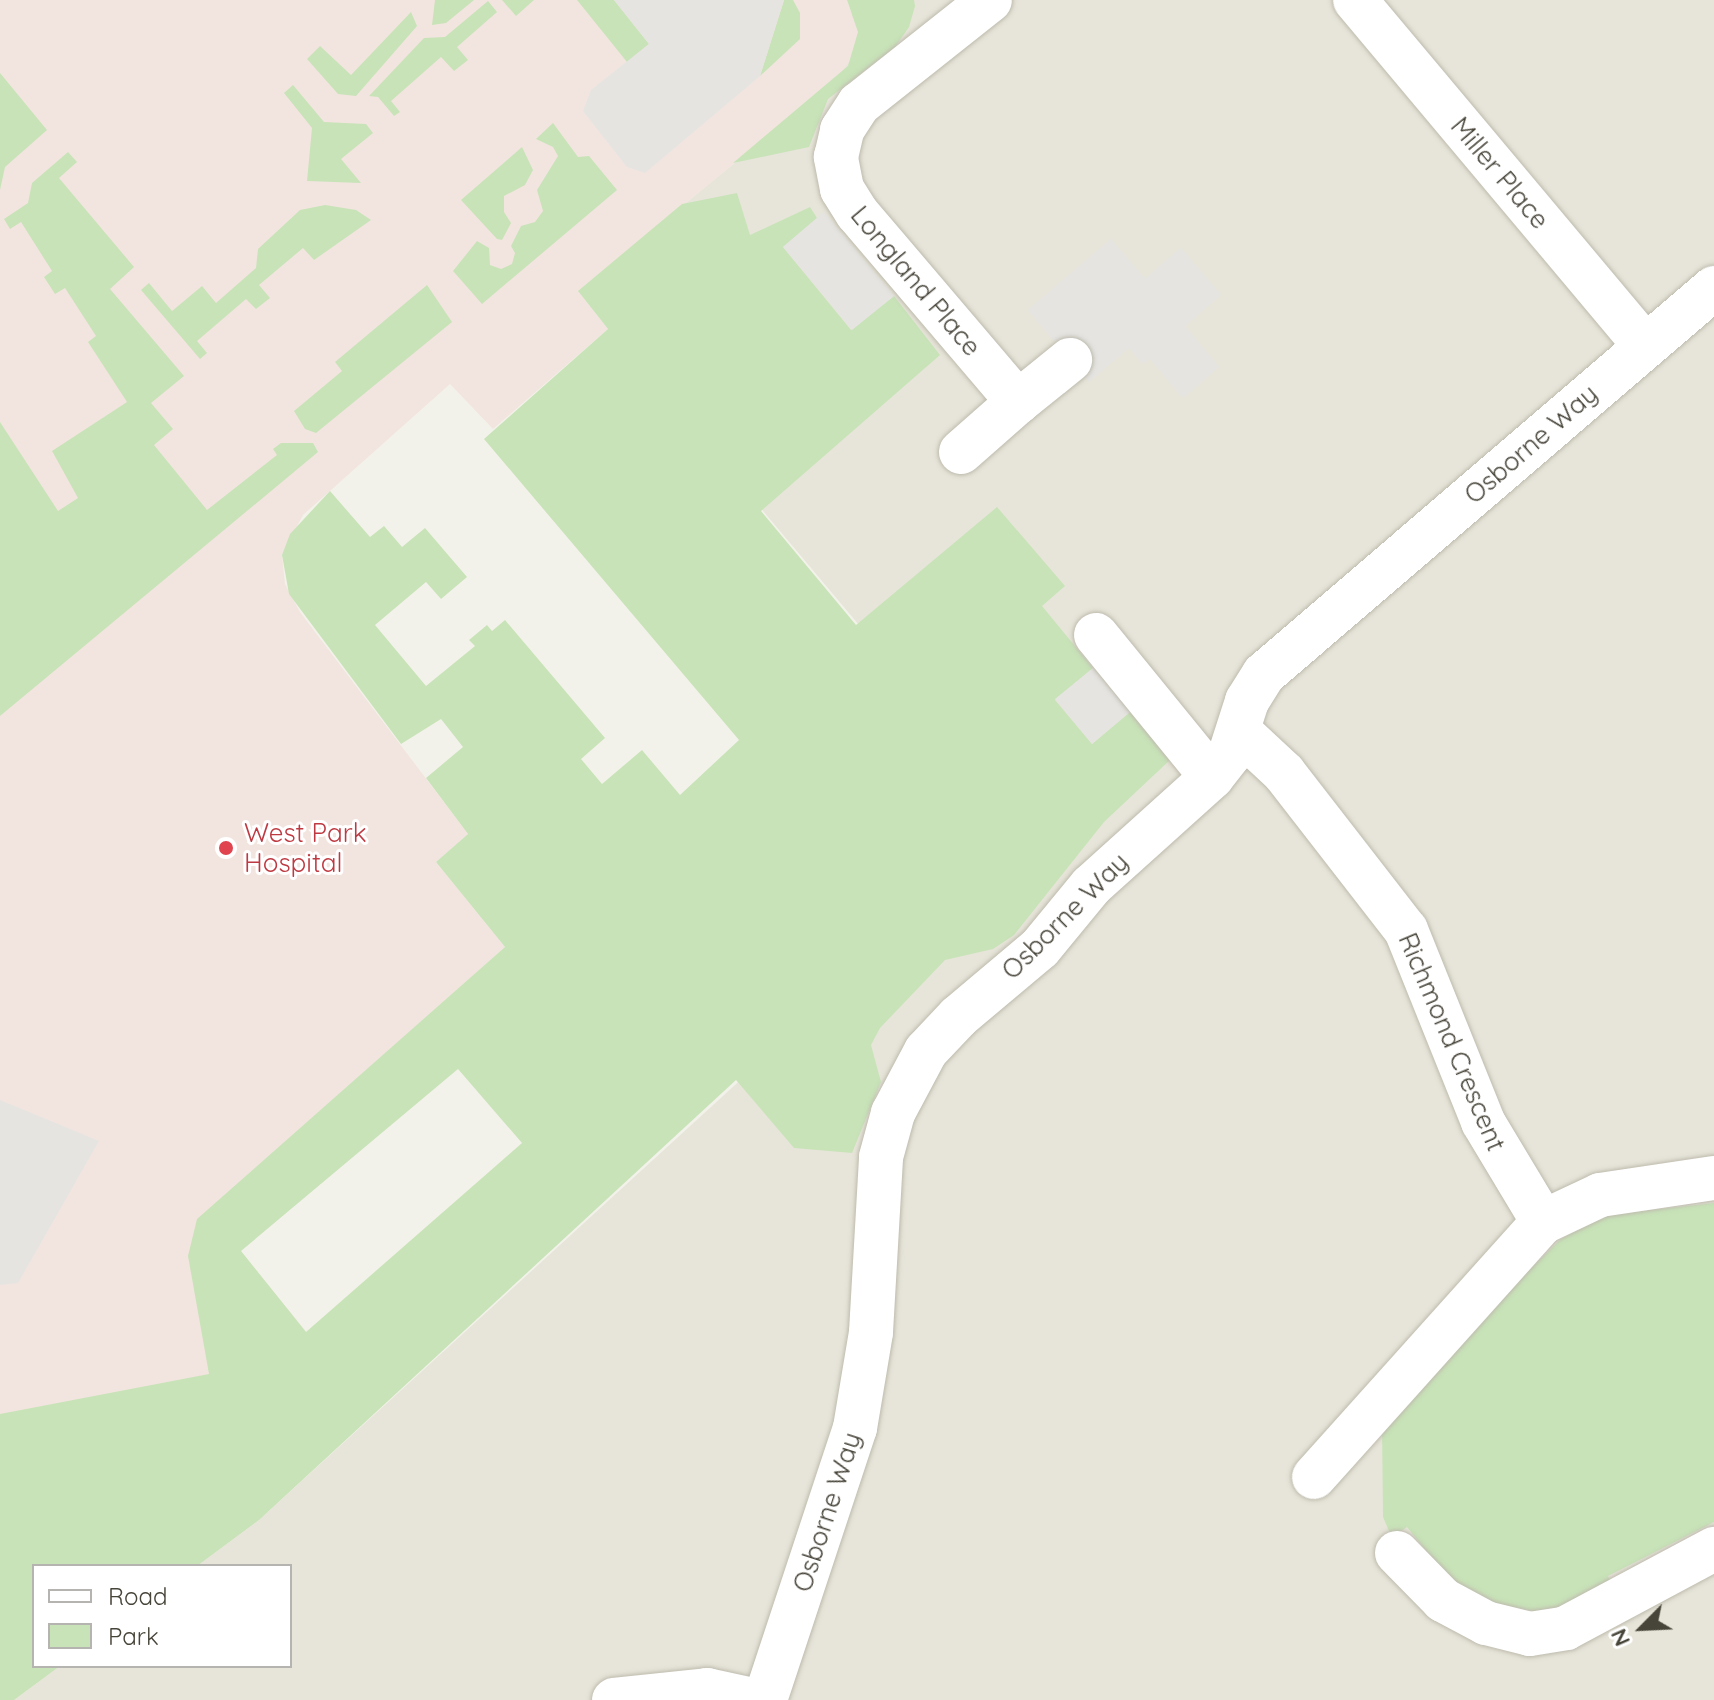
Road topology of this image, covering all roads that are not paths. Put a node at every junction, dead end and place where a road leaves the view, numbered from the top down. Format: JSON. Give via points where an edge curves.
{"nodes":[{"id":1,"x":990,"y":0,"type":"edge"},
{"id":2,"x":1355,"y":0,"type":"edge"},
{"id":3,"x":1714,"y":288,"type":"edge"},
{"id":4,"x":1645,"y":346,"type":"junction"},
{"id":5,"x":1070,"y":360,"type":"dead end"},
{"id":6,"x":1018,"y":402,"type":"junction"},
{"id":7,"x":961,"y":452,"type":"dead end"},
{"id":8,"x":1096,"y":635,"type":"dead end"},
{"id":9,"x":1239,"y":731,"type":"junction"},
{"id":10,"x":1212,"y":777,"type":"junction"},
{"id":11,"x":1714,"y":1178,"type":"edge"},
{"id":12,"x":1543,"y":1222,"type":"junction"},
{"id":13,"x":1314,"y":1477,"type":"dead end"},
{"id":14,"x":1714,"y":1549,"type":"edge"},
{"id":15,"x":1397,"y":1553,"type":"dead end"},
{"id":16,"x":614,"y":1700,"type":"edge"},
{"id":17,"x":753,"y":1700,"type":"edge"},
{"id":18,"x":765,"y":1700,"type":"edge"}],
"edges":[{"from":1,"to":6,"type":"street","name":"Longland Place","via":[[859,104],[839,137],[835,165],[857,213]]},
{"from":2,"to":4,"type":"street","name":"Miller Place"},
{"from":3,"to":4,"type":"street","name":"Osborne Way"},
{"from":4,"to":9,"type":"street","name":"Osborne Way","via":[[1264,674],[1247,701]]},
{"from":5,"to":6,"type":"street"},
{"from":6,"to":7,"type":"street"},
{"from":8,"to":10,"type":"street"},
{"from":9,"to":10,"type":"street","name":"Osborne Way"},
{"from":9,"to":12,"type":"street","name":"Richmond Crescent","via":[[1284,773],[1406,930],[1483,1122]]},
{"from":10,"to":18,"type":"street","name":"Osborne Way","via":[[1091,886],[1025,962],[941,1033],[901,1095],[877,1180],[871,1332],[861,1401]]},
{"from":11,"to":12,"type":"street","via":[[1600,1195]]},
{"from":12,"to":13,"type":"street"},
{"from":14,"to":15,"type":"street","via":[[1566,1628],[1530,1634],[1486,1623],[1443,1600]]},
{"from":16,"to":17,"type":"street","via":[[707,1690]]}]}
